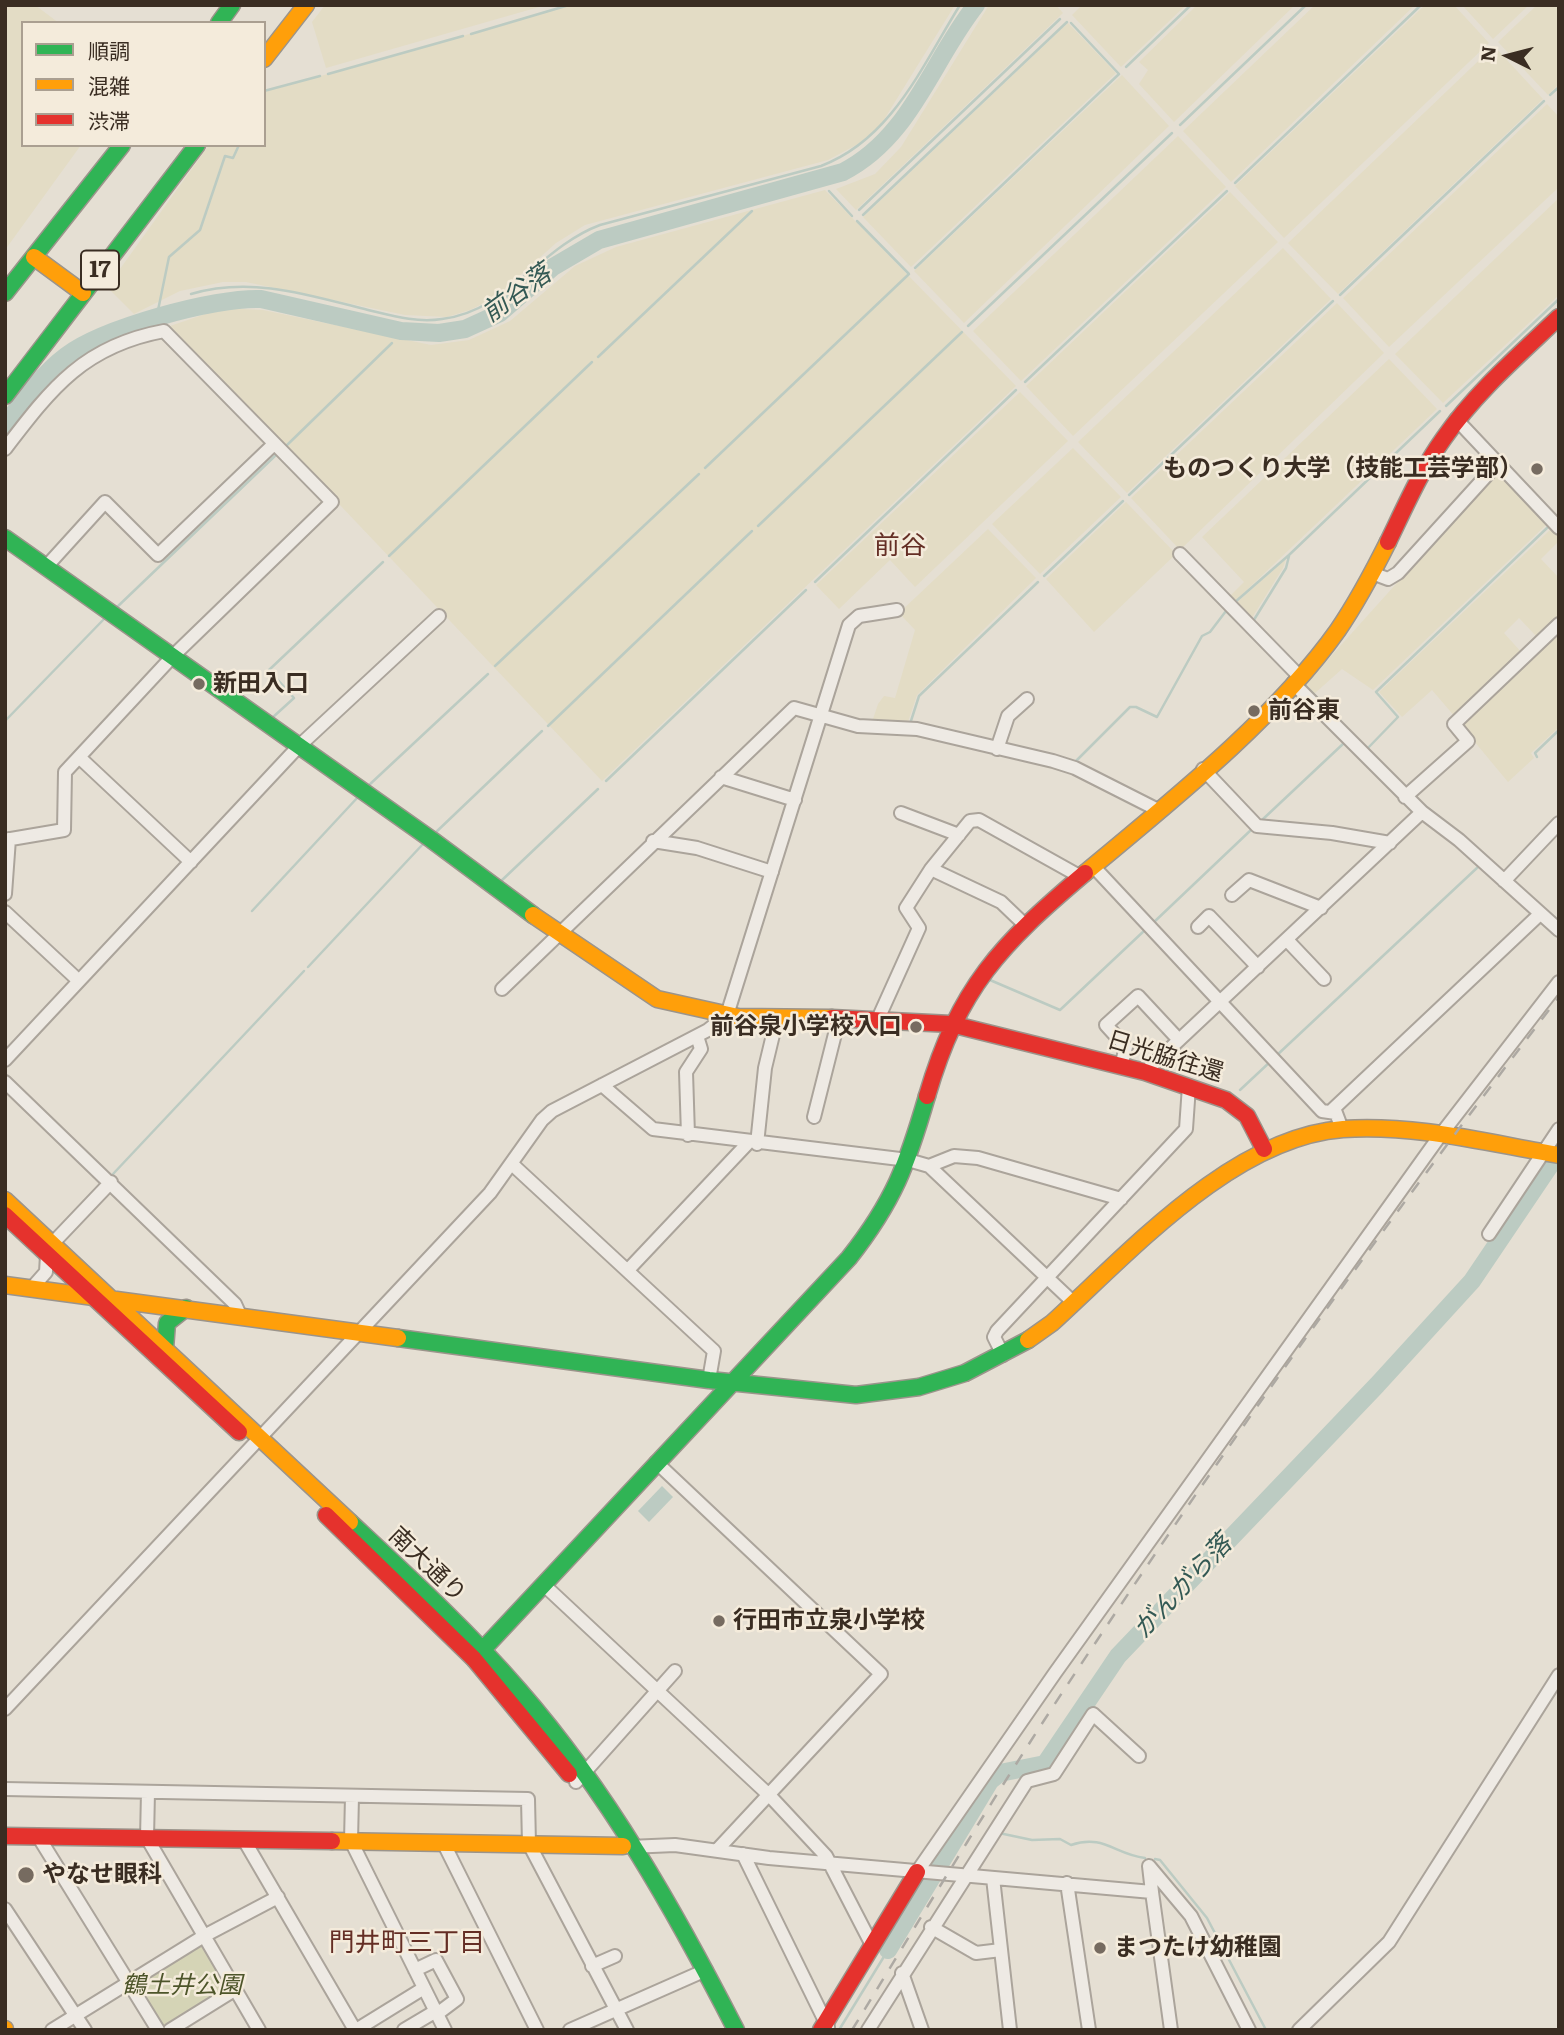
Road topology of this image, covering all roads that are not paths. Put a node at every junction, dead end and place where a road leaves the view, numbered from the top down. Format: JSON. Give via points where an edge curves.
{"nodes":[{"id":1,"x":232,"y":5,"type":"edge"},
{"id":2,"x":306,"y":5,"type":"edge"},
{"id":3,"x":220,"y":21,"type":"edge"},
{"id":4,"x":266,"y":56,"type":"edge"},
{"id":5,"x":120,"y":147,"type":"edge"},
{"id":6,"x":195,"y":147,"type":"edge"},
{"id":7,"x":34,"y":257,"type":"junction"},
{"id":8,"x":5,"y":293,"type":"edge"},
{"id":9,"x":83,"y":293,"type":"junction"},
{"id":10,"x":1559,"y":317,"type":"edge"},
{"id":11,"x":41,"y":348,"type":"junction"},
{"id":12,"x":5,"y":382,"type":"edge"},
{"id":13,"x":5,"y":396,"type":"edge"},
{"id":14,"x":1456,"y":419,"type":"junction"},
{"id":15,"x":279,"y":448,"type":"junction"},
{"id":16,"x":5,"y":449,"type":"edge"},
{"id":17,"x":1497,"y":464,"type":"junction"},
{"id":18,"x":1559,"y":528,"type":"edge"},
{"id":19,"x":5,"y":538,"type":"edge"},
{"id":20,"x":1180,"y":554,"type":"dead end"},
{"id":21,"x":46,"y":567,"type":"junction"},
{"id":22,"x":1372,"y":573,"type":"junction"},
{"id":23,"x":897,"y":610,"type":"dead end"},
{"id":24,"x":439,"y":616,"type":"dead end"},
{"id":25,"x":1559,"y":624,"type":"edge"},
{"id":26,"x":172,"y":657,"type":"junction"},
{"id":27,"x":1296,"y":680,"type":"junction"},
{"id":28,"x":1027,"y":699,"type":"dead end"},
{"id":29,"x":821,"y":715,"type":"junction"},
{"id":30,"x":298,"y":747,"type":"junction"},
{"id":31,"x":997,"y":749,"type":"junction"},
{"id":32,"x":79,"y":757,"type":"junction"},
{"id":33,"x":1203,"y":769,"type":"junction"},
{"id":34,"x":721,"y":776,"type":"junction"},
{"id":35,"x":1405,"y":797,"type":"junction"},
{"id":36,"x":795,"y":800,"type":"junction"},
{"id":37,"x":1158,"y":810,"type":"junction"},
{"id":38,"x":1422,"y":812,"type":"junction"},
{"id":39,"x":901,"y":813,"type":"dead end"},
{"id":40,"x":1559,"y":823,"type":"edge"},
{"id":41,"x":959,"y":835,"type":"junction"},
{"id":42,"x":7,"y":839,"type":"edge"},
{"id":43,"x":653,"y":841,"type":"junction"},
{"id":44,"x":1390,"y":843,"type":"junction"},
{"id":45,"x":191,"y":862,"type":"junction"},
{"id":46,"x":931,"y":869,"type":"junction"},
{"id":47,"x":1087,"y":872,"type":"junction"},
{"id":48,"x":772,"y":873,"type":"junction"},
{"id":49,"x":1504,"y":881,"type":"junction"},
{"id":50,"x":5,"y":894,"type":"edge"},
{"id":51,"x":1232,"y":895,"type":"dead end"},
{"id":52,"x":1321,"y":908,"type":"junction"},
{"id":53,"x":5,"y":912,"type":"edge"},
{"id":54,"x":1540,"y":914,"type":"junction"},
{"id":55,"x":1025,"y":925,"type":"junction"},
{"id":56,"x":1198,"y":927,"type":"dead end"},
{"id":57,"x":1559,"y":929,"type":"edge"},
{"id":58,"x":557,"y":933,"type":"junction"},
{"id":59,"x":1287,"y":940,"type":"junction"},
{"id":60,"x":1258,"y":967,"type":"junction"},
{"id":61,"x":1324,"y":979,"type":"dead end"},
{"id":62,"x":79,"y":981,"type":"junction"},
{"id":63,"x":1559,"y":982,"type":"edge"},
{"id":64,"x":502,"y":989,"type":"dead end"},
{"id":65,"x":1220,"y":1002,"type":"junction"},
{"id":66,"x":727,"y":1015,"type":"junction"},
{"id":67,"x":777,"y":1017,"type":"junction"},
{"id":68,"x":839,"y":1018,"type":"junction"},
{"id":69,"x":878,"y":1019,"type":"junction"},
{"id":70,"x":951,"y":1024,"type":"junction"},
{"id":71,"x":697,"y":1036,"type":"junction"},
{"id":72,"x":1180,"y":1040,"type":"junction"},
{"id":73,"x":5,"y":1060,"type":"edge"},
{"id":74,"x":1121,"y":1066,"type":"junction"},
{"id":75,"x":1145,"y":1072,"type":"junction"},
{"id":76,"x":5,"y":1082,"type":"edge"},
{"id":77,"x":602,"y":1085,"type":"junction"},
{"id":78,"x":1189,"y":1086,"type":"junction"},
{"id":79,"x":1330,"y":1112,"type":"junction"},
{"id":80,"x":814,"y":1117,"type":"dead end"},
{"id":81,"x":1342,"y":1129,"type":"junction"},
{"id":82,"x":1559,"y":1129,"type":"edge"},
{"id":83,"x":688,"y":1135,"type":"junction"},
{"id":84,"x":1439,"y":1137,"type":"junction"},
{"id":85,"x":752,"y":1143,"type":"junction"},
{"id":86,"x":1264,"y":1149,"type":"junction"},
{"id":87,"x":1550,"y":1153,"type":"edge"},
{"id":88,"x":908,"y":1160,"type":"junction"},
{"id":89,"x":513,"y":1165,"type":"junction"},
{"id":90,"x":929,"y":1166,"type":"junction"},
{"id":91,"x":111,"y":1182,"type":"junction"},
{"id":92,"x":1121,"y":1199,"type":"junction"},
{"id":93,"x":5,"y":1200,"type":"edge"},
{"id":94,"x":5,"y":1215,"type":"edge"},
{"id":95,"x":1489,"y":1234,"type":"dead end"},
{"id":96,"x":49,"y":1249,"type":"junction"},
{"id":97,"x":628,"y":1270,"type":"junction"},
{"id":98,"x":1046,"y":1277,"type":"junction"},
{"id":99,"x":7,"y":1288,"type":"edge"},
{"id":100,"x":31,"y":1289,"type":"junction"},
{"id":101,"x":90,"y":1296,"type":"junction"},
{"id":102,"x":111,"y":1299,"type":"junction"},
{"id":103,"x":1074,"y":1303,"type":"junction"},
{"id":104,"x":186,"y":1308,"type":"junction"},
{"id":105,"x":240,"y":1315,"type":"junction"},
{"id":106,"x":360,"y":1332,"type":"junction"},
{"id":107,"x":165,"y":1348,"type":"junction"},
{"id":108,"x":1003,"y":1355,"type":"junction"},
{"id":109,"x":709,"y":1380,"type":"junction"},
{"id":110,"x":732,"y":1382,"type":"junction"},
{"id":111,"x":255,"y":1440,"type":"junction"},
{"id":112,"x":656,"y":1462,"type":"junction"},
{"id":113,"x":544,"y":1585,"type":"junction"},
{"id":114,"x":478,"y":1654,"type":"junction"},
{"id":115,"x":676,"y":1671,"type":"dead end"},
{"id":116,"x":1559,"y":1675,"type":"edge"},
{"id":117,"x":655,"y":1693,"type":"junction"},
{"id":118,"x":5,"y":1709,"type":"edge"},
{"id":119,"x":1139,"y":1756,"type":"dead end"},
{"id":120,"x":579,"y":1778,"type":"junction"},
{"id":121,"x":5,"y":1789,"type":"edge"},
{"id":122,"x":148,"y":1792,"type":"junction"},
{"id":123,"x":352,"y":1796,"type":"junction"},
{"id":124,"x":770,"y":1796,"type":"junction"},
{"id":125,"x":5,"y":1836,"type":"edge"},
{"id":126,"x":38,"y":1836,"type":"junction"},
{"id":127,"x":147,"y":1838,"type":"junction"},
{"id":128,"x":244,"y":1840,"type":"junction"},
{"id":129,"x":351,"y":1841,"type":"junction"},
{"id":130,"x":443,"y":1842,"type":"junction"},
{"id":131,"x":529,"y":1844,"type":"junction"},
{"id":132,"x":629,"y":1847,"type":"junction"},
{"id":133,"x":718,"y":1849,"type":"junction"},
{"id":134,"x":743,"y":1854,"type":"junction"},
{"id":135,"x":831,"y":1862,"type":"junction"},
{"id":136,"x":917,"y":1872,"type":"junction"},
{"id":137,"x":966,"y":1875,"type":"junction"},
{"id":138,"x":993,"y":1878,"type":"junction"},
{"id":139,"x":1067,"y":1883,"type":"junction"},
{"id":140,"x":1152,"y":1892,"type":"junction"},
{"id":141,"x":278,"y":1897,"type":"junction"},
{"id":142,"x":5,"y":1909,"type":"edge"},
{"id":143,"x":931,"y":1927,"type":"junction"},
{"id":144,"x":204,"y":1936,"type":"junction"},
{"id":145,"x":872,"y":1945,"type":"junction"},
{"id":146,"x":1001,"y":1950,"type":"junction"},
{"id":147,"x":615,"y":1956,"type":"dead end"},
{"id":148,"x":592,"y":1966,"type":"junction"},
{"id":149,"x":415,"y":1970,"type":"junction"},
{"id":150,"x":701,"y":1972,"type":"junction"},
{"id":151,"x":902,"y":1973,"type":"junction"},
{"id":152,"x":128,"y":1982,"type":"junction"},
{"id":153,"x":424,"y":1988,"type":"junction"},
{"id":154,"x":236,"y":1989,"type":"junction"},
{"id":155,"x":615,"y":2008,"type":"junction"},
{"id":156,"x":437,"y":2013,"type":"junction"},
{"id":157,"x":76,"y":2015,"type":"junction"},
{"id":158,"x":825,"y":2027,"type":"edge"},
{"id":159,"x":52,"y":2030,"type":"edge"},
{"id":160,"x":85,"y":2030,"type":"edge"},
{"id":161,"x":158,"y":2030,"type":"edge"},
{"id":162,"x":170,"y":2030,"type":"edge"},
{"id":163,"x":260,"y":2030,"type":"edge"},
{"id":164,"x":356,"y":2030,"type":"edge"},
{"id":165,"x":404,"y":2030,"type":"edge"},
{"id":166,"x":445,"y":2030,"type":"edge"},
{"id":167,"x":537,"y":2030,"type":"edge"},
{"id":168,"x":570,"y":2030,"type":"edge"},
{"id":169,"x":627,"y":2030,"type":"edge"},
{"id":170,"x":725,"y":2030,"type":"edge"},
{"id":171,"x":736,"y":2030,"type":"edge"},
{"id":172,"x":868,"y":2030,"type":"edge"},
{"id":173,"x":922,"y":2030,"type":"edge"},
{"id":174,"x":1010,"y":2030,"type":"edge"},
{"id":175,"x":1088,"y":2030,"type":"edge"},
{"id":176,"x":1171,"y":2030,"type":"edge"},
{"id":177,"x":1249,"y":2030,"type":"edge"},
{"id":178,"x":1299,"y":2030,"type":"edge"}],
"edges":[{"from":1,"to":3,"type":"main road"},
{"from":2,"to":4,"type":"main road"},
{"from":5,"to":7,"type":"main road","number":"17"},
{"from":6,"to":9,"type":"main road","number":"17"},
{"from":7,"to":8,"type":"main road","number":"17"},
{"from":7,"to":9,"type":"main road","number":"17"},
{"from":9,"to":11,"type":"main road","number":"17"},
{"from":10,"to":14,"type":"main road"},
{"from":11,"to":12,"type":"main road"},
{"from":11,"to":13,"type":"main road","number":"17"},
{"from":14,"to":17,"type":"street"},
{"from":14,"to":22,"type":"main road","via":[[1430,459]]},
{"from":15,"to":16,"type":"street","via":[[164,331],[102,353],[71,370]]},
{"from":15,"to":21,"type":"street","via":[[158,555],[105,502]]},
{"from":15,"to":26,"type":"street","via":[[332,502]]},
{"from":17,"to":18,"type":"street"},
{"from":17,"to":22,"type":"street","via":[[1398,573],[1388,579]]},
{"from":19,"to":21,"type":"main road","name":"日光脇往還"},
{"from":20,"to":27,"type":"street"},
{"from":21,"to":26,"type":"main road","name":"日光脇往還"},
{"from":22,"to":27,"type":"main road","via":[[1336,634]]},
{"from":23,"to":29,"type":"street","via":[[859,616],[849,625]]},
{"from":24,"to":30,"type":"street"},
{"from":25,"to":35,"type":"street","via":[[1454,724],[1468,741]]},
{"from":26,"to":30,"type":"main road","name":"日光脇往還"},
{"from":26,"to":32,"type":"street"},
{"from":27,"to":33,"type":"main road"},
{"from":27,"to":35,"type":"street"},
{"from":28,"to":31,"type":"street","via":[[1008,716]]},
{"from":29,"to":31,"type":"street","via":[[858,726],[917,729]]},
{"from":29,"to":34,"type":"street","via":[[794,708]]},
{"from":29,"to":36,"type":"street"},
{"from":30,"to":45,"type":"street"},
{"from":30,"to":58,"type":"main road","name":"日光脇往還"},
{"from":31,"to":37,"type":"street","via":[[1075,768]]},
{"from":32,"to":42,"type":"street","via":[[65,772],[64,830]]},
{"from":32,"to":45,"type":"street"},
{"from":33,"to":37,"type":"main road"},
{"from":33,"to":44,"type":"street","via":[[1257,826]]},
{"from":34,"to":36,"type":"street"},
{"from":34,"to":43,"type":"street"},
{"from":35,"to":38,"type":"street"},
{"from":36,"to":48,"type":"street"},
{"from":37,"to":47,"type":"main road"},
{"from":38,"to":44,"type":"street"},
{"from":38,"to":49,"type":"street"},
{"from":39,"to":41,"type":"street"},
{"from":40,"to":49,"type":"street"},
{"from":41,"to":46,"type":"street"},
{"from":41,"to":47,"type":"street","via":[[970,821],[979,820]]},
{"from":42,"to":50,"type":"street"},
{"from":43,"to":48,"type":"street","via":[[697,848]]},
{"from":43,"to":58,"type":"street"},
{"from":44,"to":52,"type":"street"},
{"from":45,"to":62,"type":"street"},
{"from":46,"to":55,"type":"street","via":[[1001,902]]},
{"from":46,"to":69,"type":"street","via":[[906,908],[919,928]]},
{"from":47,"to":55,"type":"main road"},
{"from":47,"to":65,"type":"street"},
{"from":48,"to":66,"type":"street"},
{"from":49,"to":54,"type":"street"},
{"from":51,"to":52,"type":"street","via":[[1248,880]]},
{"from":52,"to":59,"type":"street"},
{"from":53,"to":62,"type":"street"},
{"from":54,"to":57,"type":"street"},
{"from":54,"to":79,"type":"street"},
{"from":55,"to":70,"type":"main road","via":[[983,971]]},
{"from":56,"to":60,"type":"street","via":[[1209,916]]},
{"from":58,"to":64,"type":"street"},
{"from":58,"to":66,"type":"main road","name":"日光脇往還","via":[[657,999]]},
{"from":59,"to":60,"type":"street"},
{"from":59,"to":61,"type":"street"},
{"from":60,"to":65,"type":"street"},
{"from":62,"to":73,"type":"street"},
{"from":63,"to":84,"type":"street"},
{"from":65,"to":72,"type":"street"},
{"from":65,"to":79,"type":"street","via":[[1322,1111]]},
{"from":66,"to":67,"type":"main road","name":"日光脇往還"},
{"from":66,"to":71,"type":"street"},
{"from":67,"to":68,"type":"main road","name":"日光脇往還"},
{"from":67,"to":85,"type":"street"},
{"from":68,"to":69,"type":"main road","name":"日光脇往還"},
{"from":68,"to":80,"type":"street"},
{"from":69,"to":70,"type":"main road","name":"日光脇往還"},
{"from":70,"to":74,"type":"main road","name":"日光脇往還"},
{"from":70,"to":88,"type":"main road"},
{"from":71,"to":77,"type":"street"},
{"from":71,"to":83,"type":"street","via":[[701,1049],[686,1072]]},
{"from":72,"to":74,"type":"street","via":[[1138,996],[1106,1026],[1126,1047]]},
{"from":72,"to":75,"type":"street"},
{"from":74,"to":75,"type":"main road","name":"日光脇往還"},
{"from":75,"to":78,"type":"main road","name":"日光脇往還"},
{"from":76,"to":91,"type":"street"},
{"from":77,"to":83,"type":"street","via":[[653,1129]]},
{"from":77,"to":89,"type":"street","via":[[552,1111]]},
{"from":78,"to":86,"type":"main road","name":"日光脇往還","via":[[1243,1111]]},
{"from":78,"to":92,"type":"street","via":[[1186,1129]]},
{"from":79,"to":81,"type":"street","via":[[1336,1113]]},
{"from":81,"to":84,"type":"main road"},
{"from":81,"to":86,"type":"main road","via":[[1296,1137]]},
{"from":82,"to":87,"type":"street"},
{"from":83,"to":85,"type":"street"},
{"from":84,"to":87,"type":"main road"},
{"from":84,"to":136,"type":"street"},
{"from":85,"to":88,"type":"street"},
{"from":85,"to":97,"type":"street"},
{"from":86,"to":103,"type":"main road","via":[[1201,1190]]},
{"from":87,"to":95,"type":"street"},
{"from":88,"to":90,"type":"street"},
{"from":88,"to":110,"type":"main road","via":[[895,1191],[856,1250]]},
{"from":89,"to":97,"type":"street"},
{"from":89,"to":106,"type":"street"},
{"from":90,"to":92,"type":"street","via":[[954,1156],[978,1158]]},
{"from":90,"to":98,"type":"street"},
{"from":91,"to":96,"type":"street"},
{"from":91,"to":105,"type":"street","via":[[235,1304]]},
{"from":92,"to":98,"type":"street"},
{"from":93,"to":96,"type":"main road","name":"南大通り"},
{"from":94,"to":96,"type":"main road","name":"南大通り"},
{"from":96,"to":100,"type":"street","via":[[46,1272]]},
{"from":96,"to":101,"type":"main road","name":"南大通り"},
{"from":96,"to":102,"type":"main road","name":"南大通り"},
{"from":97,"to":109,"type":"street","via":[[714,1350]]},
{"from":98,"to":103,"type":"street"},
{"from":98,"to":108,"type":"street","via":[[993,1337]]},
{"from":99,"to":100,"type":"main road"},
{"from":100,"to":101,"type":"main road"},
{"from":101,"to":102,"type":"main road"},
{"from":101,"to":111,"type":"main road","name":"南大通り"},
{"from":102,"to":104,"type":"main road"},
{"from":102,"to":107,"type":"main road","name":"南大通り"},
{"from":103,"to":108,"type":"main road","via":[[1036,1336]]},
{"from":104,"to":105,"type":"main road"},
{"from":104,"to":107,"type":"main road","via":[[168,1318],[163,1327]]},
{"from":105,"to":106,"type":"main road"},
{"from":106,"to":109,"type":"main road"},
{"from":106,"to":111,"type":"street"},
{"from":107,"to":111,"type":"main road","name":"南大通り"},
{"from":108,"to":110,"type":"main road","via":[[942,1380],[884,1393],[856,1395]]},
{"from":109,"to":110,"type":"main road"},
{"from":110,"to":112,"type":"main road"},
{"from":111,"to":114,"type":"main road","name":"南大通り"},
{"from":111,"to":118,"type":"street"},
{"from":112,"to":113,"type":"main road"},
{"from":112,"to":124,"type":"street","via":[[881,1674]]},
{"from":113,"to":114,"type":"main road"},
{"from":113,"to":117,"type":"street"},
{"from":114,"to":120,"type":"main road","name":"南大通り"},
{"from":115,"to":117,"type":"street"},
{"from":116,"to":178,"type":"street","via":[[1390,1942]]},
{"from":117,"to":120,"type":"street"},
{"from":117,"to":124,"type":"street"},
{"from":119,"to":137,"type":"street","via":[[1093,1714],[1054,1774],[1027,1781]]},
{"from":120,"to":132,"type":"main road","name":"南大通り"},
{"from":121,"to":122,"type":"street"},
{"from":122,"to":123,"type":"street"},
{"from":122,"to":127,"type":"street"},
{"from":123,"to":129,"type":"street"},
{"from":123,"to":131,"type":"street","via":[[528,1799]]},
{"from":124,"to":133,"type":"street"},
{"from":124,"to":135,"type":"street"},
{"from":125,"to":126,"type":"main road"},
{"from":126,"to":127,"type":"main road"},
{"from":126,"to":152,"type":"street"},
{"from":127,"to":128,"type":"main road"},
{"from":127,"to":144,"type":"street"},
{"from":128,"to":129,"type":"main road"},
{"from":128,"to":141,"type":"street"},
{"from":129,"to":130,"type":"main road"},
{"from":129,"to":149,"type":"street"},
{"from":130,"to":131,"type":"main road"},
{"from":130,"to":167,"type":"street"},
{"from":131,"to":132,"type":"main road"},
{"from":131,"to":148,"type":"street"},
{"from":132,"to":133,"type":"street"},
{"from":132,"to":150,"type":"main road","name":"南大通り"},
{"from":133,"to":134,"type":"street"},
{"from":134,"to":135,"type":"street"},
{"from":134,"to":158,"type":"street"},
{"from":135,"to":136,"type":"street"},
{"from":135,"to":145,"type":"street"},
{"from":136,"to":137,"type":"street"},
{"from":136,"to":145,"type":"main road"},
{"from":137,"to":138,"type":"street"},
{"from":137,"to":143,"type":"street"},
{"from":138,"to":139,"type":"street"},
{"from":138,"to":146,"type":"street"},
{"from":139,"to":140,"type":"street"},
{"from":139,"to":175,"type":"street"},
{"from":140,"to":176,"type":"street"},
{"from":140,"to":177,"type":"street","via":[[1149,1866],[1191,1916]]},
{"from":141,"to":144,"type":"street"},
{"from":141,"to":164,"type":"street"},
{"from":142,"to":157,"type":"street"},
{"from":143,"to":146,"type":"street","via":[[976,1953]]},
{"from":143,"to":151,"type":"street"},
{"from":144,"to":152,"type":"street"},
{"from":144,"to":154,"type":"street"},
{"from":145,"to":158,"type":"main road"},
{"from":146,"to":174,"type":"street"},
{"from":147,"to":148,"type":"street"},
{"from":148,"to":155,"type":"street"},
{"from":149,"to":153,"type":"street"},
{"from":149,"to":156,"type":"street","via":[[436,1961],[457,1999]]},
{"from":150,"to":155,"type":"street"},
{"from":150,"to":170,"type":"main road","name":"南大通り"},
{"from":150,"to":171,"type":"main road","name":"南大通り"},
{"from":151,"to":172,"type":"street"},
{"from":151,"to":173,"type":"street"},
{"from":152,"to":157,"type":"street"},
{"from":152,"to":161,"type":"street"},
{"from":153,"to":156,"type":"street"},
{"from":153,"to":164,"type":"street"},
{"from":154,"to":162,"type":"street"},
{"from":154,"to":163,"type":"street"},
{"from":155,"to":168,"type":"street"},
{"from":155,"to":169,"type":"street"},
{"from":156,"to":165,"type":"street"},
{"from":156,"to":166,"type":"street"},
{"from":157,"to":159,"type":"street"},
{"from":157,"to":160,"type":"street"}]}
